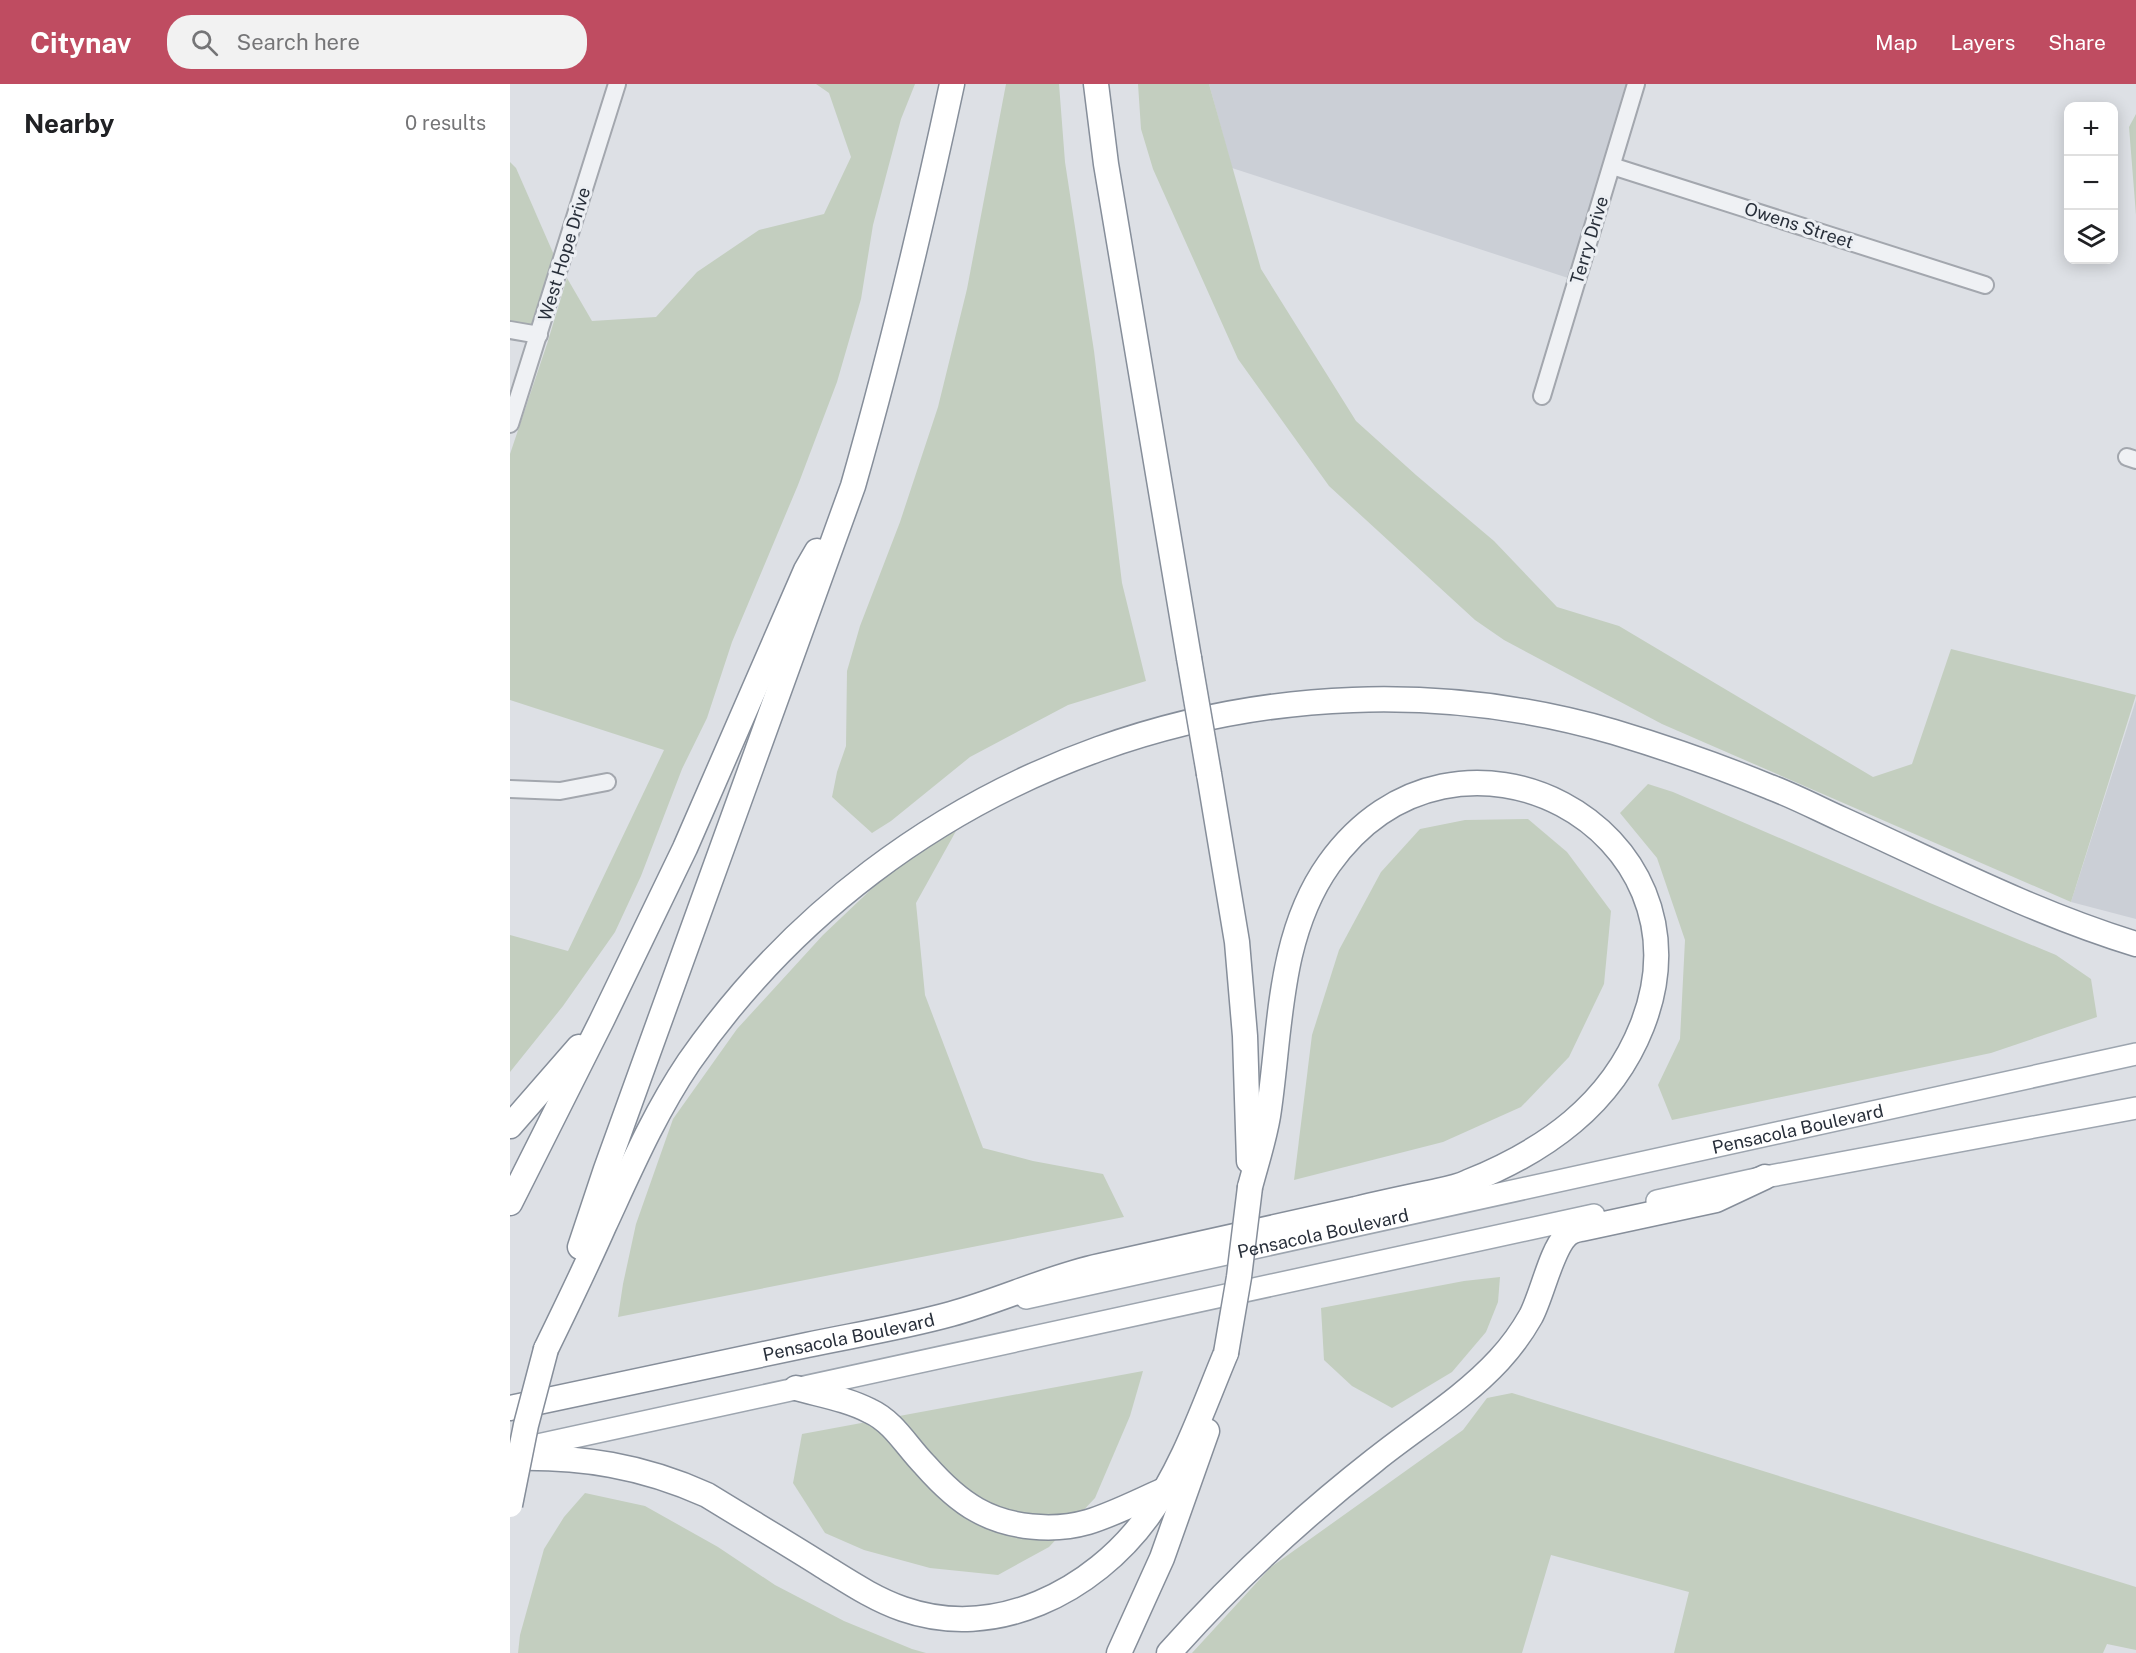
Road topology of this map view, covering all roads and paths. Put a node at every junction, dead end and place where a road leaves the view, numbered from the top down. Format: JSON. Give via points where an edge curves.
{"nodes":[{"id":1,"x":617,"y":84,"type":"edge"},
{"id":2,"x":952,"y":84,"type":"edge"},
{"id":3,"x":1096,"y":84,"type":"edge"},
{"id":4,"x":1636,"y":84,"type":"edge"},
{"id":5,"x":1612,"y":166,"type":"junction"},
{"id":6,"x":1985,"y":285,"type":"dead end"},
{"id":7,"x":510,"y":330,"type":"edge"},
{"id":8,"x":539,"y":335,"type":"junction"},
{"id":9,"x":1542,"y":396,"type":"dead end"},
{"id":10,"x":510,"y":424,"type":"edge"},
{"id":11,"x":854,"y":486,"type":"junction"},
{"id":12,"x":607,"y":782,"type":"dead end"},
{"id":13,"x":510,"y":789,"type":"edge"},
{"id":14,"x":2136,"y":944,"type":"edge"},
{"id":15,"x":602,"y":1020,"type":"junction"},
{"id":16,"x":2136,"y":1054,"type":"edge"},
{"id":17,"x":2136,"y":1107,"type":"edge"},
{"id":18,"x":510,"y":1126,"type":"edge"},
{"id":19,"x":1765,"y":1177,"type":"junction"},
{"id":20,"x":1250,"y":1187,"type":"junction"},
{"id":21,"x":510,"y":1203,"type":"edge"},
{"id":22,"x":951,"y":1314,"type":"junction"},
{"id":23,"x":546,"y":1349,"type":"junction"},
{"id":24,"x":1226,"y":1353,"type":"junction"},
{"id":25,"x":796,"y":1388,"type":"junction"},
{"id":26,"x":510,"y":1408,"type":"edge"},
{"id":27,"x":510,"y":1451,"type":"edge"},
{"id":28,"x":510,"y":1458,"type":"edge"},
{"id":29,"x":1164,"y":1490,"type":"junction"},
{"id":30,"x":510,"y":1505,"type":"edge"},
{"id":31,"x":1119,"y":1653,"type":"edge"},
{"id":32,"x":1168,"y":1653,"type":"edge"}],
"edges":[{"from":1,"to":8,"type":"street","name":"West Hope Drive"},
{"from":2,"to":11,"type":"highway","via":[[922,222]]},
{"from":3,"to":20,"type":"highway","bridge":true,"via":[[1106,164],[1237,942],[1245,1036]]},
{"from":4,"to":5,"type":"street","name":"Terry Drive"},
{"from":5,"to":6,"type":"street","name":"Owens Street"},
{"from":5,"to":9,"type":"street","name":"Terry Drive"},
{"from":7,"to":8,"type":"street"},
{"from":8,"to":10,"type":"street","name":"West Hope Drive"},
{"from":11,"to":15,"type":"highway","via":[[806,570],[685,848]]},
{"from":11,"to":23,"type":"highway","via":[[606,1169]]},
{"from":12,"to":13,"type":"street","via":[[560,791]]},
{"from":14,"to":23,"type":"highway","via":[[2036,908],[1772,787],[1649,743],[1561,718],[1463,703],[1366,699],[1263,707],[1186,722],[1082,754],[1015,783],[951,818],[890,857],[833,902],[780,952],[726,1014],[650,1124]]},
{"from":15,"to":18,"type":"highway"},
{"from":15,"to":21,"type":"highway"},
{"from":16,"to":22,"type":"main road","name":"Pensacola Boulevard"},
{"from":17,"to":19,"type":"main road"},
{"from":19,"to":25,"type":"main road"},
{"from":19,"to":32,"type":"highway","via":[[1716,1200],[1567,1235],[1557,1247],[1531,1315],[1498,1362],[1307,1516]]},
{"from":20,"to":22,"type":"highway","via":[[1268,1121],[1292,946],[1301,916],[1329,864],[1366,823],[1410,796],[1468,783],[1510,785],[1538,792],[1566,805],[1605,834],[1636,877],[1647,904],[1654,930],[1655,978],[1640,1031],[1625,1060],[1607,1087],[1564,1131],[1465,1184],[1067,1273]]},
{"from":20,"to":24,"type":"highway","bridge":true},
{"from":22,"to":26,"type":"highway","name":"Pensacola Boulevard"},
{"from":23,"to":30,"type":"highway","bridge":true},
{"from":24,"to":29,"type":"highway"},
{"from":24,"to":31,"type":"highway","via":[[1206,1437],[1189,1486]]},
{"from":25,"to":27,"type":"main road"},
{"from":25,"to":29,"type":"highway","via":[[871,1411],[891,1424],[955,1495],[978,1511],[1009,1523],[1066,1527],[1088,1522]]},
{"from":28,"to":29,"type":"highway","via":[[614,1465],[677,1481],[707,1495],[884,1602],[922,1615],[952,1619],[981,1619],[1024,1610],[1067,1590],[1129,1540]]}]}
